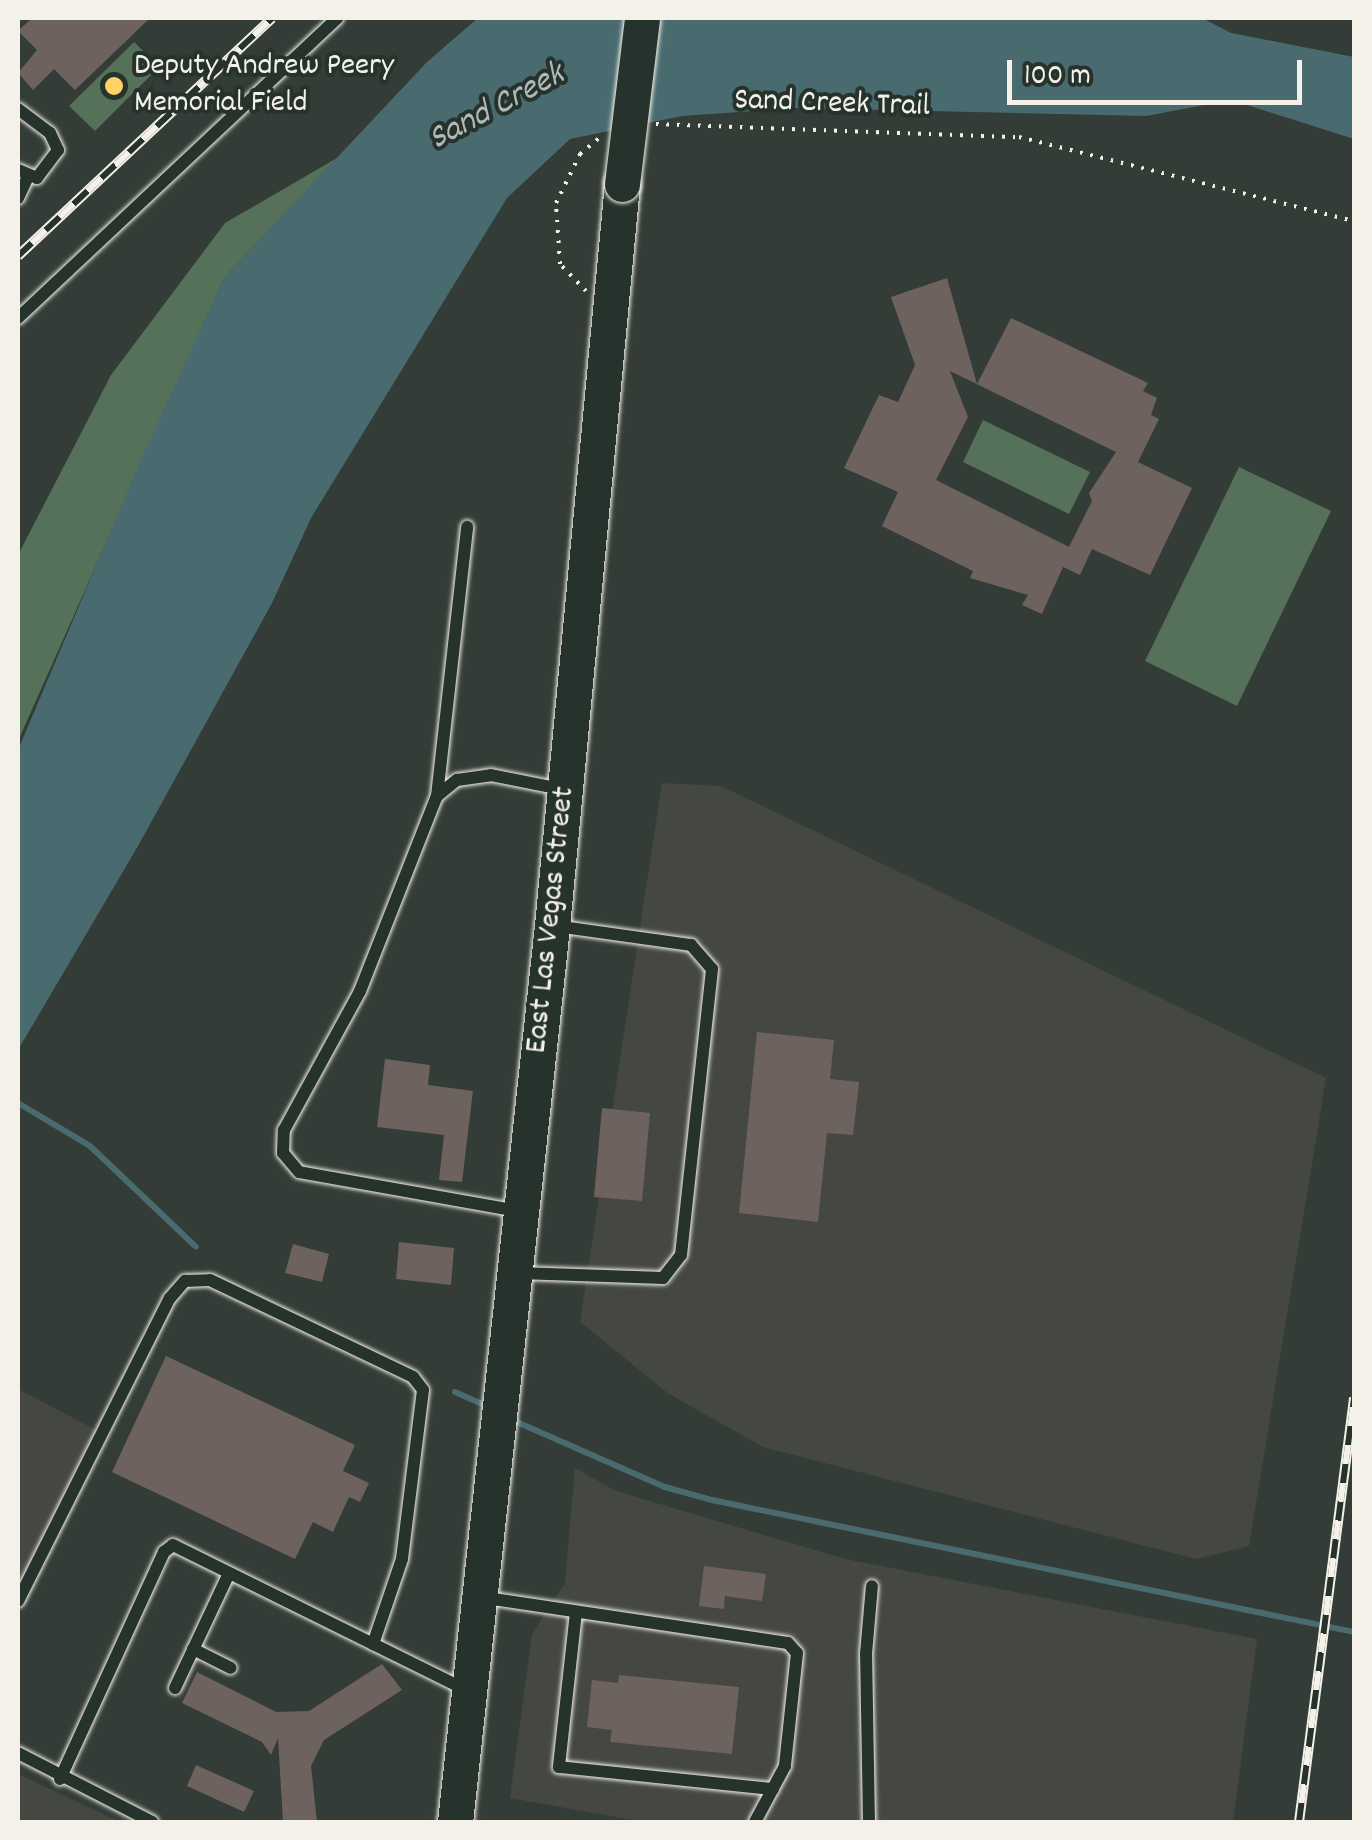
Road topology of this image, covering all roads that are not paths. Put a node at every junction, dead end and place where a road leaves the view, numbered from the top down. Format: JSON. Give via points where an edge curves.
{"nodes":[{"id":1,"x":336,"y":18,"type":"edge"},
{"id":2,"x":642,"y":18,"type":"edge"},
{"id":3,"x":18,"y":109,"type":"edge"},
{"id":4,"x":23,"y":173,"type":"edge"},
{"id":5,"x":18,"y":198,"type":"edge"},
{"id":6,"x":18,"y":318,"type":"edge"},
{"id":7,"x":467,"y":528,"type":"dead end"},
{"id":8,"x":566,"y":790,"type":"junction"},
{"id":9,"x":436,"y":796,"type":"junction"},
{"id":10,"x":552,"y":926,"type":"junction"},
{"id":11,"x":521,"y":1211,"type":"junction"},
{"id":12,"x":514,"y":1273,"type":"junction"},
{"id":13,"x":229,"y":1573,"type":"junction"},
{"id":14,"x":872,"y":1586,"type":"dead end"},
{"id":15,"x":478,"y":1597,"type":"junction"},
{"id":16,"x":18,"y":1602,"type":"edge"},
{"id":17,"x":576,"y":1612,"type":"junction"},
{"id":18,"x":373,"y":1644,"type":"junction"},
{"id":19,"x":193,"y":1649,"type":"junction"},
{"id":20,"x":231,"y":1668,"type":"dead end"},
{"id":21,"x":175,"y":1688,"type":"dead end"},
{"id":22,"x":468,"y":1691,"type":"junction"},
{"id":23,"x":18,"y":1752,"type":"edge"},
{"id":24,"x":60,"y":1779,"type":"junction"},
{"id":25,"x":774,"y":1790,"type":"junction"},
{"id":26,"x":152,"y":1822,"type":"edge"},
{"id":27,"x":455,"y":1822,"type":"edge"},
{"id":28,"x":755,"y":1822,"type":"edge"},
{"id":29,"x":868,"y":1822,"type":"edge"}],
"edges":[{"from":1,"to":6,"type":"lane"},
{"from":2,"to":8,"type":"street","name":"East Las Vegas Street","bridge":true},
{"from":3,"to":4,"type":"lane","via":[[50,132],[58,150],[48,169]]},
{"from":4,"to":5,"type":"lane"},
{"from":7,"to":9,"type":"lane"},
{"from":8,"to":9,"type":"lane","via":[[491,775],[457,780]]},
{"from":8,"to":10,"type":"street","name":"East Las Vegas Street"},
{"from":9,"to":11,"type":"lane","via":[[360,991],[284,1130],[283,1153],[299,1172]]},
{"from":10,"to":11,"type":"street","name":"East Las Vegas Street"},
{"from":10,"to":12,"type":"lane","via":[[691,945],[712,970],[681,1255],[663,1278]]},
{"from":11,"to":12,"type":"street","name":"East Las Vegas Street"},
{"from":12,"to":15,"type":"street","name":"East Las Vegas Street"},
{"from":13,"to":18,"type":"lane"},
{"from":13,"to":19,"type":"lane"},
{"from":13,"to":24,"type":"lane","via":[[173,1546],[164,1552]]},
{"from":14,"to":29,"type":"lane"},
{"from":15,"to":17,"type":"lane"},
{"from":15,"to":22,"type":"street","name":"East Las Vegas Street"},
{"from":16,"to":18,"type":"lane","via":[[170,1298],[185,1280],[210,1280],[413,1377],[423,1390],[402,1558]]},
{"from":17,"to":25,"type":"lane","via":[[788,1643],[797,1653],[786,1766]]},
{"from":17,"to":25,"type":"lane","via":[[559,1767]]},
{"from":18,"to":22,"type":"lane"},
{"from":19,"to":20,"type":"lane"},
{"from":19,"to":21,"type":"lane"},
{"from":22,"to":27,"type":"street","name":"East Las Vegas Street"},
{"from":23,"to":24,"type":"lane"},
{"from":24,"to":26,"type":"lane"},
{"from":25,"to":28,"type":"lane"}]}
